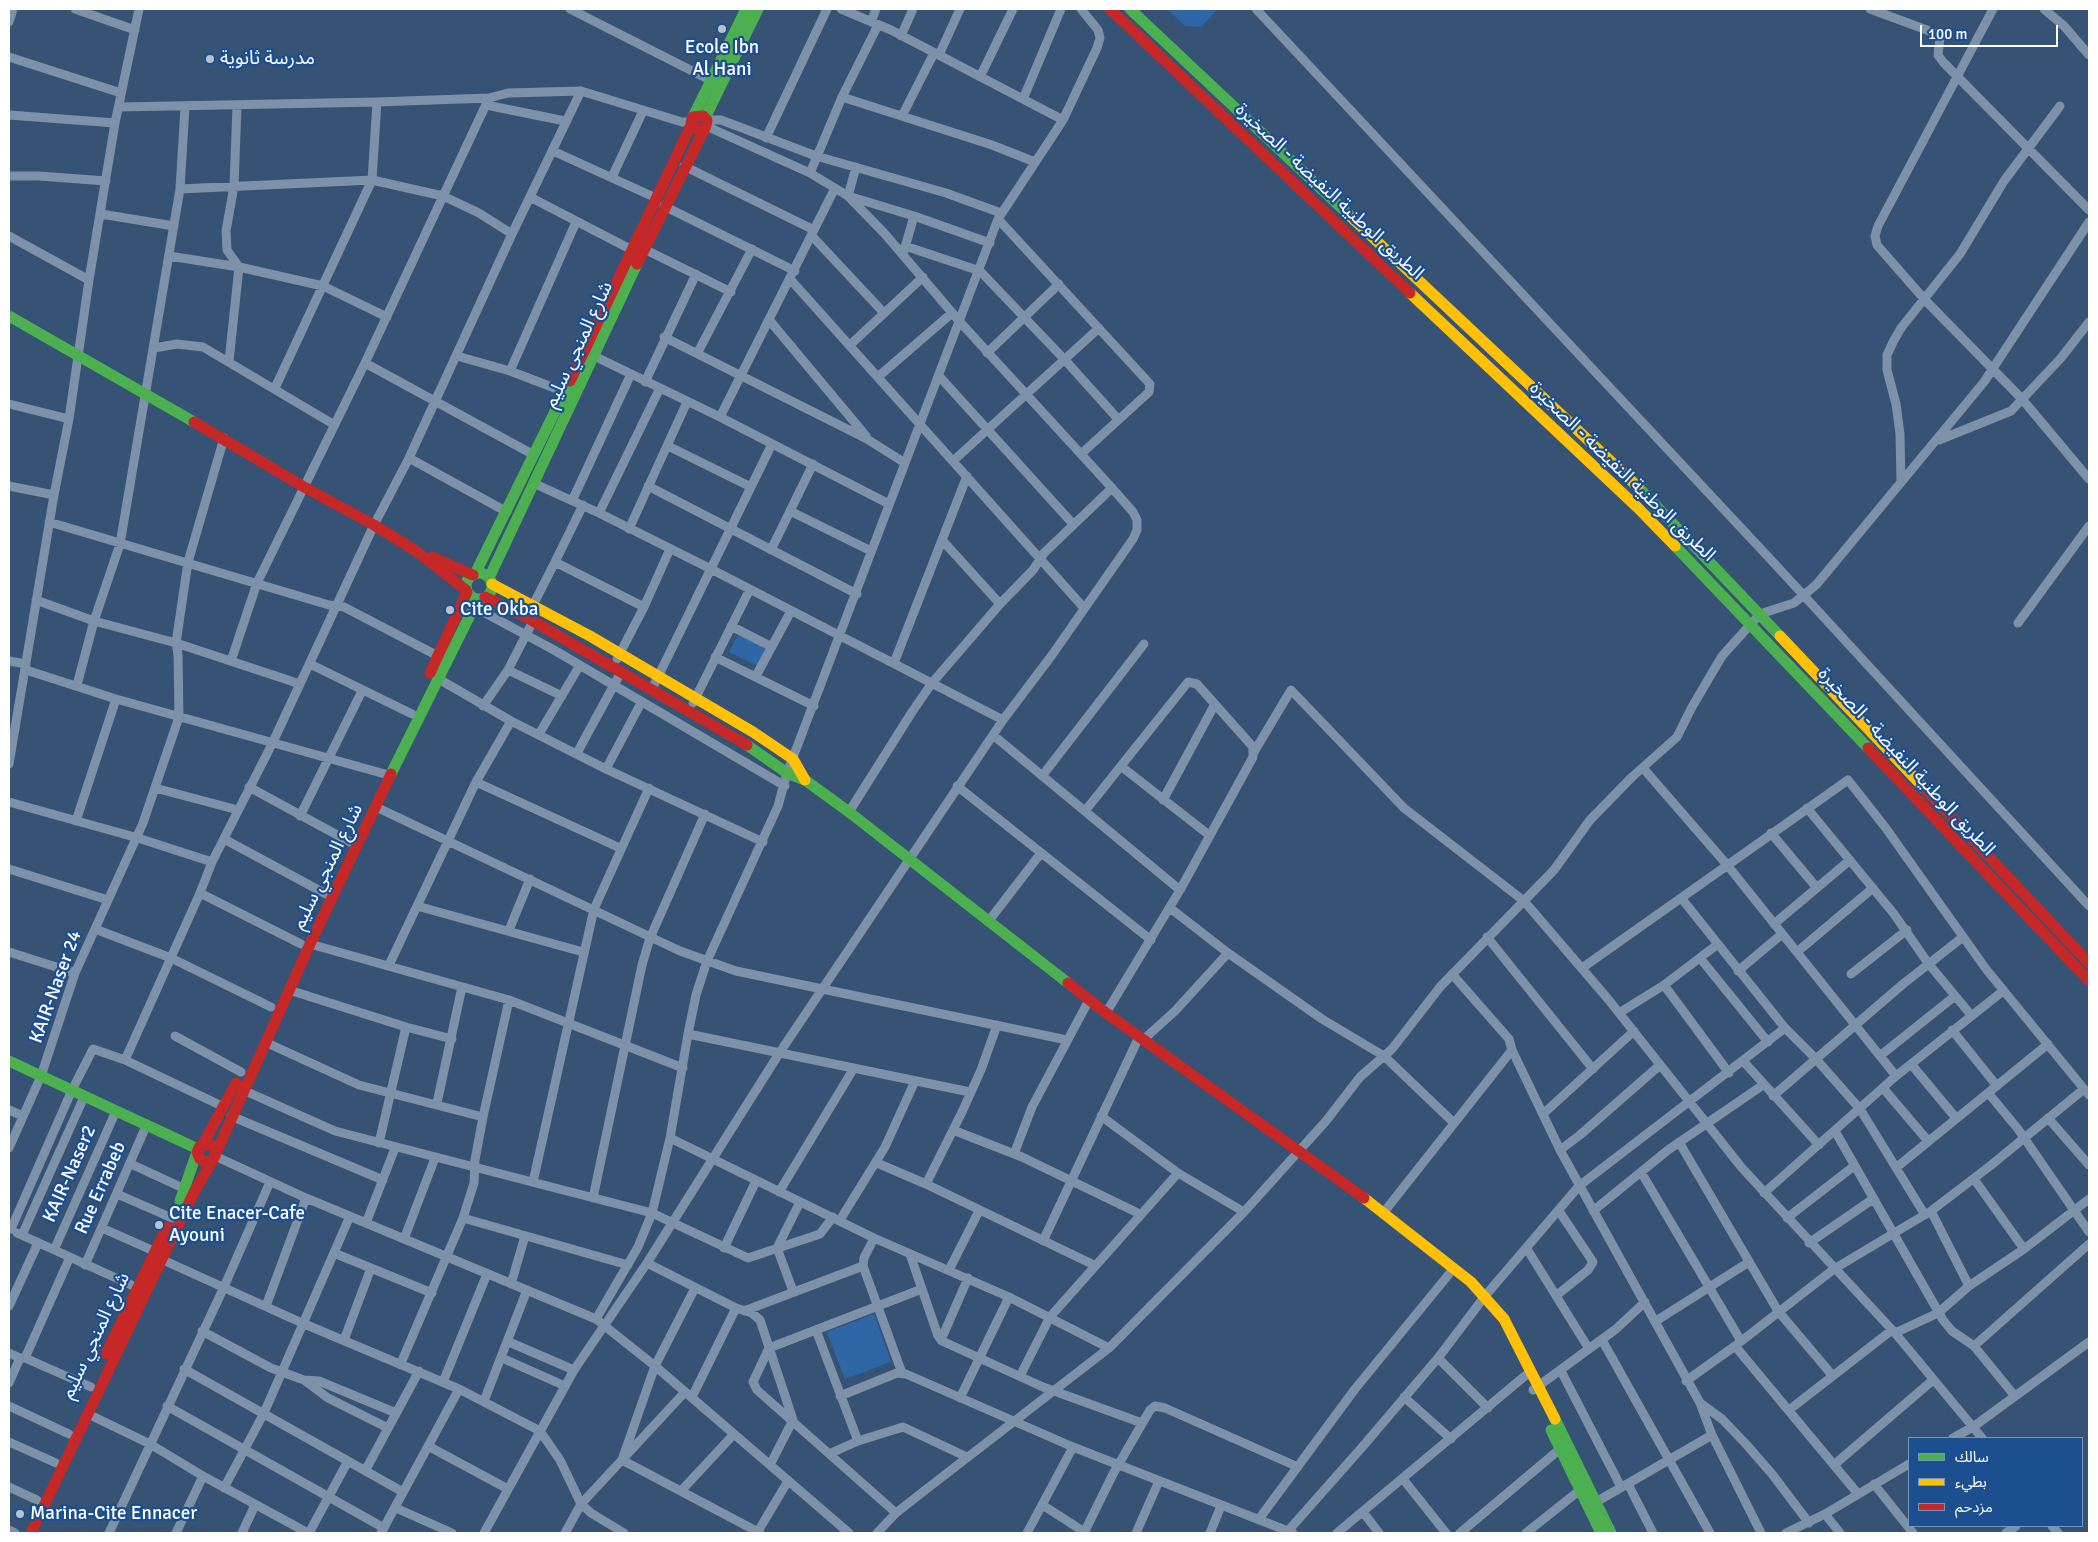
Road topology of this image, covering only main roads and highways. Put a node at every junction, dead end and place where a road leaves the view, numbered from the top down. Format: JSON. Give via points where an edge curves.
{"nodes":[{"id":1,"x":746,"y":9,"type":"edge"},
{"id":2,"x":758,"y":9,"type":"edge"},
{"id":3,"x":1110,"y":9,"type":"edge"},
{"id":4,"x":1130,"y":9,"type":"edge"},
{"id":5,"x":692,"y":121,"type":"junction"},
{"id":6,"x":706,"y":123,"type":"junction"},
{"id":7,"x":660,"y":202,"type":"junction"},
{"id":8,"x":638,"y":249,"type":"junction"},
{"id":9,"x":9,"y":316,"type":"edge"},
{"id":10,"x":416,"y":550,"type":"junction"},
{"id":11,"x":474,"y":574,"type":"junction"},
{"id":12,"x":490,"y":581,"type":"junction"},
{"id":13,"x":466,"y":591,"type":"junction"},
{"id":14,"x":479,"y":601,"type":"junction"},
{"id":15,"x":805,"y":780,"type":"junction"},
{"id":16,"x":1943,"y":809,"type":"junction"},
{"id":17,"x":1934,"y":818,"type":"junction"},
{"id":18,"x":306,"y":944,"type":"junction"},
{"id":19,"x":2089,"y":964,"type":"edge"},
{"id":20,"x":2089,"y":981,"type":"edge"},
{"id":21,"x":9,"y":1061,"type":"edge"},
{"id":22,"x":228,"y":1112,"type":"junction"},
{"id":23,"x":199,"y":1148,"type":"junction"},
{"id":24,"x":214,"y":1156,"type":"junction"},
{"id":25,"x":159,"y":1256,"type":"junction"},
{"id":26,"x":1485,"y":1296,"type":"junction"},
{"id":27,"x":1536,"y":1388,"type":"junction"},
{"id":28,"x":22,"y":1533,"type":"edge"},
{"id":29,"x":31,"y":1533,"type":"edge"},
{"id":30,"x":1601,"y":1533,"type":"edge"},
{"id":31,"x":1611,"y":1533,"type":"edge"}],
"edges":[{"from":1,"to":5,"type":"main road","name":"شارع المنجي سليم"},
{"from":2,"to":6,"type":"main road","name":"شارع المنجي سليم"},
{"from":3,"to":17,"type":"main road","name":"الطريق الوطنية النفيضة - الصخيرة","via":[[1569,441],[1751,624]]},
{"from":4,"to":16,"type":"main road","name":"الطريق الوطنية النفيضة - الصخيرة","via":[[1627,476]]},
{"from":5,"to":6,"type":"main road","via":[[695,130]]},
{"from":5,"to":7,"type":"main road","name":"شارع المنجي سليم"},
{"from":6,"to":7,"type":"main road","name":"شارع المنجي سليم","via":[[684,166]]},
{"from":7,"to":8,"type":"main road","name":"شارع المنجي سليم"},
{"from":8,"to":11,"type":"main road","name":"شارع المنجي سليم"},
{"from":8,"to":12,"type":"main road","name":"شارع المنجي سليم","via":[[594,356]]},
{"from":9,"to":10,"type":"main road"},
{"from":10,"to":11,"type":"main road"},
{"from":10,"to":13,"type":"main road"},
{"from":11,"to":12,"type":"main road","via":[[480,573]]},
{"from":11,"to":13,"type":"main road","via":[[466,582]]},
{"from":12,"to":14,"type":"main road","via":[[491,590]]},
{"from":12,"to":15,"type":"main road","via":[[754,732],[793,759]]},
{"from":13,"to":14,"type":"main road"},
{"from":13,"to":18,"type":"main road","name":"شارع المنجي سليم"},
{"from":14,"to":15,"type":"main road","via":[[530,619],[690,710],[787,773]]},
{"from":14,"to":18,"type":"main road","name":"شارع المنجي سليم","via":[[437,678]]},
{"from":15,"to":26,"type":"main road","via":[[1106,1013],[1384,1212]]},
{"from":16,"to":17,"type":"main road"},
{"from":16,"to":19,"type":"main road","name":"الطريق الوطنية النفيضة - الصخيرة"},
{"from":17,"to":20,"type":"main road","name":"الطريق الوطنية النفيضة - الصخيرة"},
{"from":18,"to":22,"type":"main road","name":"شارع المنجي سليم","via":[[271,1007],[241,1072]]},
{"from":18,"to":22,"type":"main road","name":"شارع المنجي سليم","via":[[289,990],[243,1090]]},
{"from":21,"to":23,"type":"main road"},
{"from":22,"to":23,"type":"main road","name":"شارع المنجي سليم"},
{"from":22,"to":24,"type":"main road","name":"شارع المنجي سليم"},
{"from":23,"to":24,"type":"main road","via":[[210,1144]]},
{"from":23,"to":25,"type":"main road","name":"شارع المنجي سليم"},
{"from":24,"to":25,"type":"main road","name":"شارع المنجي سليم"},
{"from":25,"to":28,"type":"main road","name":"شارع المنجي سليم","via":[[138,1288]]},
{"from":25,"to":29,"type":"main road","name":"شارع المنجي سليم"},
{"from":26,"to":27,"type":"main road"},
{"from":26,"to":27,"type":"main road","via":[[1508,1326]]},
{"from":27,"to":30,"type":"main road","via":[[1560,1449]]},
{"from":27,"to":31,"type":"main road"}]}
